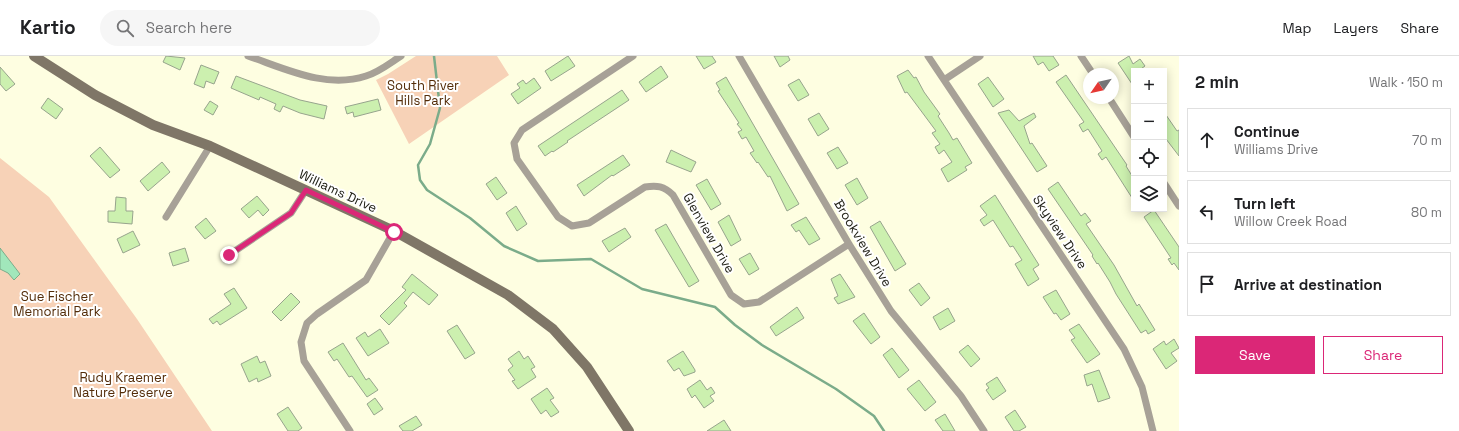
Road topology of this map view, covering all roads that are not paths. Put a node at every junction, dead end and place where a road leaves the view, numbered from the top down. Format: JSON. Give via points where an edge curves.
{"nodes":[{"id":1,"x":34,"y":56,"type":"edge"},
{"id":2,"x":248,"y":56,"type":"edge"},
{"id":3,"x":401,"y":56,"type":"edge"},
{"id":4,"x":633,"y":56,"type":"edge"},
{"id":5,"x":739,"y":56,"type":"edge"},
{"id":6,"x":928,"y":56,"type":"edge"},
{"id":7,"x":980,"y":56,"type":"edge"},
{"id":8,"x":1081,"y":56,"type":"edge"},
{"id":9,"x":1089,"y":68,"type":"edge"},
{"id":10,"x":944,"y":80,"type":"junction"},
{"id":11,"x":1113,"y":104,"type":"edge"},
{"id":12,"x":1131,"y":132,"type":"edge"},
{"id":13,"x":210,"y":146,"type":"junction"},
{"id":14,"x":1167,"y":188,"type":"edge"},
{"id":15,"x":306,"y":190,"type":"junction"},
{"id":16,"x":1179,"y":206,"type":"edge"},
{"id":17,"x":166,"y":217,"type":"dead end"},
{"id":18,"x":394,"y":232,"type":"junction"},
{"id":19,"x":849,"y":244,"type":"junction"},
{"id":20,"x":229,"y":255,"type":"dead end"},
{"id":21,"x":350,"y":431,"type":"edge"},
{"id":22,"x":629,"y":431,"type":"edge"},
{"id":23,"x":984,"y":431,"type":"edge"},
{"id":24,"x":1153,"y":431,"type":"edge"}],
"edges":[{"from":1,"to":13,"type":"main road","name":"Williams Drive","via":[[95,95],[153,125]]},
{"from":2,"to":3,"type":"street","via":[[312,78],[339,81],[366,76]]},
{"from":4,"to":19,"type":"street","name":"Glenview Drive","via":[[522,130],[514,143],[517,159],[558,217],[572,226],[589,223],[645,186],[656,185],[666,188],[673,195],[731,295],[744,304],[759,302]]},
{"from":5,"to":19,"type":"street","name":"Brookview Drive"},
{"from":6,"to":10,"type":"street","name":"Skyview Drive"},
{"from":7,"to":10,"type":"street"},
{"from":8,"to":9,"type":"street"},
{"from":10,"to":24,"type":"street","name":"Skyview Drive","via":[[1124,349],[1142,387]]},
{"from":11,"to":12,"type":"street"},
{"from":13,"to":15,"type":"main road","name":"Williams Drive"},
{"from":13,"to":17,"type":"street"},
{"from":14,"to":16,"type":"street"},
{"from":15,"to":18,"type":"main road","name":"Williams Drive"},
{"from":15,"to":20,"type":"street","via":[[291,213]]},
{"from":18,"to":21,"type":"street","via":[[366,280],[307,323],[301,342],[304,361]]},
{"from":18,"to":22,"type":"main road","name":"Williams Drive","via":[[508,294],[553,329],[587,367]]},
{"from":19,"to":23,"type":"street","name":"Brookview Drive","via":[[891,311],[961,396]]}]}
